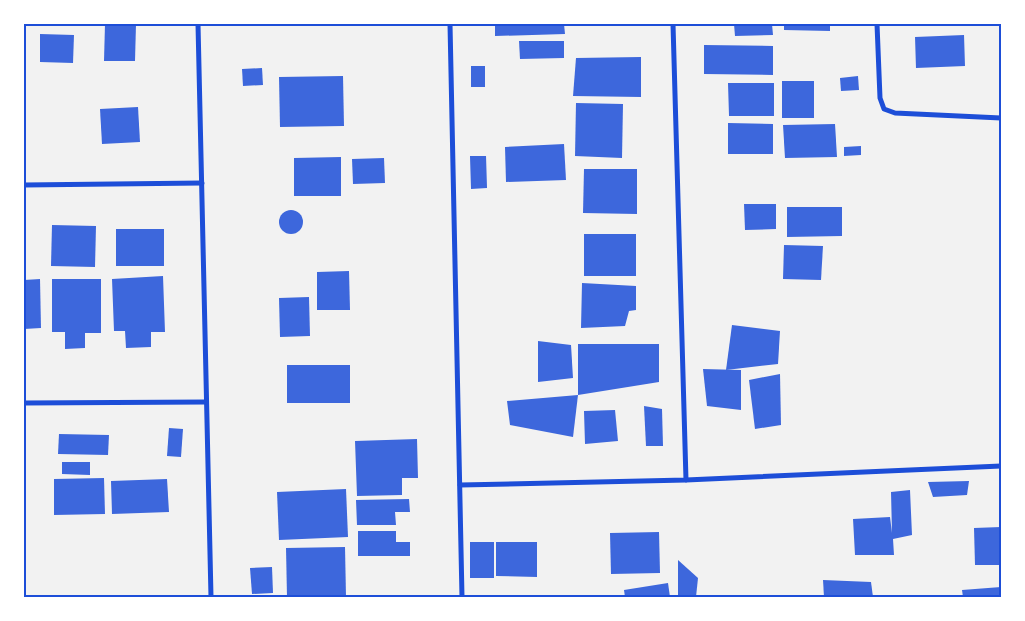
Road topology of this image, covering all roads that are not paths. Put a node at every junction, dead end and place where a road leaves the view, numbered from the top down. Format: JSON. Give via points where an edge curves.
{"nodes":[{"id":1,"x":198,"y":24,"type":"edge"},
{"id":2,"x":450,"y":24,"type":"edge"},
{"id":3,"x":672,"y":24,"type":"edge"},
{"id":4,"x":877,"y":24,"type":"edge"},
{"id":5,"x":1001,"y":118,"type":"edge"},
{"id":6,"x":202,"y":183,"type":"junction"},
{"id":7,"x":24,"y":185,"type":"edge"},
{"id":8,"x":206,"y":402,"type":"junction"},
{"id":9,"x":24,"y":404,"type":"edge"},
{"id":10,"x":1001,"y":466,"type":"edge"},
{"id":11,"x":686,"y":480,"type":"junction"},
{"id":12,"x":460,"y":485,"type":"junction"},
{"id":13,"x":211,"y":597,"type":"edge"},
{"id":14,"x":462,"y":597,"type":"edge"}],
"edges":[{"from":1,"to":6,"type":"street"},
{"from":2,"to":12,"type":"street"},
{"from":3,"to":11,"type":"street"},
{"from":4,"to":5,"type":"street","via":[[880,98],[884,109],[895,113]]},
{"from":6,"to":7,"type":"street"},
{"from":6,"to":8,"type":"street"},
{"from":8,"to":9,"type":"street"},
{"from":8,"to":13,"type":"street"},
{"from":10,"to":11,"type":"street"},
{"from":11,"to":12,"type":"street"},
{"from":12,"to":14,"type":"street"}]}
